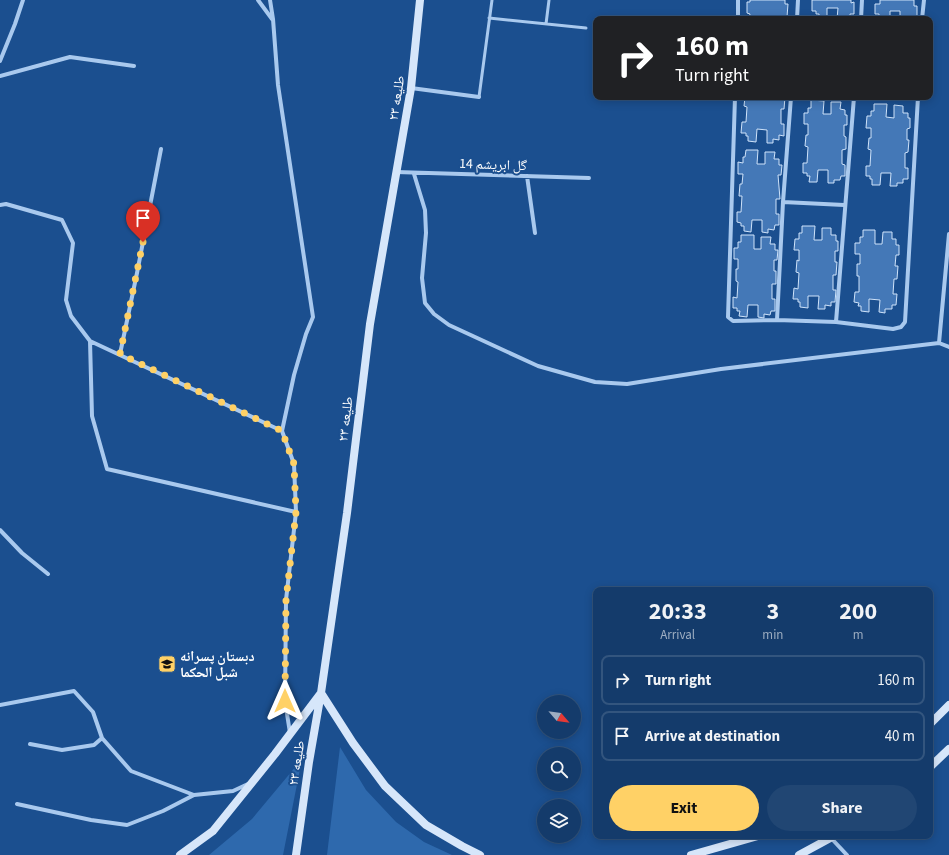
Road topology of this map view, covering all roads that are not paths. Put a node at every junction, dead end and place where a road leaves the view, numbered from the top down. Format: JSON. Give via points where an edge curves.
{"nodes":[{"id":1,"x":23,"y":0,"type":"edge"},
{"id":2,"x":258,"y":0,"type":"edge"},
{"id":3,"x":270,"y":0,"type":"edge"},
{"id":4,"x":420,"y":0,"type":"edge"},
{"id":5,"x":492,"y":0,"type":"edge"},
{"id":6,"x":548,"y":0,"type":"edge"},
{"id":7,"x":738,"y":0,"type":"edge"},
{"id":8,"x":798,"y":0,"type":"edge"},
{"id":9,"x":862,"y":0,"type":"edge"},
{"id":10,"x":924,"y":0,"type":"edge"},
{"id":11,"x":738,"y":16,"type":"edge"},
{"id":12,"x":797,"y":16,"type":"edge"},
{"id":13,"x":860,"y":16,"type":"edge"},
{"id":14,"x":922,"y":16,"type":"edge"},
{"id":15,"x":489,"y":18,"type":"junction"},
{"id":16,"x":273,"y":19,"type":"junction"},
{"id":17,"x":546,"y":24,"type":"junction"},
{"id":18,"x":586,"y":28,"type":"dead end"},
{"id":19,"x":0,"y":61,"type":"edge"},
{"id":20,"x":134,"y":66,"type":"dead end"},
{"id":21,"x":0,"y":76,"type":"edge"},
{"id":22,"x":411,"y":88,"type":"junction"},
{"id":23,"x":479,"y":97,"type":"joint"},
{"id":24,"x":735,"y":100,"type":"edge"},
{"id":25,"x":791,"y":100,"type":"edge"},
{"id":26,"x":854,"y":100,"type":"edge"},
{"id":27,"x":918,"y":100,"type":"edge"},
{"id":28,"x":161,"y":148,"type":"dead end"},
{"id":29,"x":396,"y":172,"type":"junction"},
{"id":30,"x":414,"y":174,"type":"junction"},
{"id":31,"x":527,"y":176,"type":"junction"},
{"id":32,"x":590,"y":178,"type":"dead end"},
{"id":33,"x":783,"y":202,"type":"junction"},
{"id":34,"x":0,"y":205,"type":"edge"},
{"id":35,"x":844,"y":205,"type":"junction"},
{"id":36,"x":535,"y":233,"type":"dead end"},
{"id":37,"x":949,"y":234,"type":"edge"},
{"id":38,"x":777,"y":320,"type":"junction"},
{"id":39,"x":836,"y":322,"type":"junction"},
{"id":40,"x":90,"y":341,"type":"junction"},
{"id":41,"x":939,"y":343,"type":"junction"},
{"id":42,"x":949,"y":347,"type":"edge"},
{"id":43,"x":120,"y":354,"type":"junction"},
{"id":44,"x":282,"y":431,"type":"junction"},
{"id":45,"x":296,"y":512,"type":"junction"},
{"id":46,"x":0,"y":530,"type":"edge"},
{"id":47,"x":48,"y":574,"type":"dead end"},
{"id":48,"x":321,"y":693,"type":"junction"},
{"id":49,"x":0,"y":705,"type":"edge"},
{"id":50,"x":949,"y":705,"type":"edge"},
{"id":51,"x":933,"y":721,"type":"edge"},
{"id":52,"x":290,"y":733,"type":"junction"},
{"id":53,"x":102,"y":738,"type":"junction"},
{"id":54,"x":30,"y":744,"type":"dead end"},
{"id":55,"x":949,"y":749,"type":"edge"},
{"id":56,"x":933,"y":764,"type":"edge"},
{"id":57,"x":253,"y":782,"type":"junction"},
{"id":58,"x":194,"y":795,"type":"junction"},
{"id":59,"x":17,"y":804,"type":"dead end"},
{"id":60,"x":747,"y":839,"type":"edge"},
{"id":61,"x":829,"y":839,"type":"edge"},
{"id":62,"x":835,"y":839,"type":"edge"},
{"id":63,"x":180,"y":855,"type":"edge"},
{"id":64,"x":296,"y":855,"type":"edge"},
{"id":65,"x":480,"y":855,"type":"edge"},
{"id":66,"x":691,"y":855,"type":"edge"},
{"id":67,"x":799,"y":855,"type":"edge"},
{"id":68,"x":847,"y":855,"type":"edge"}],
"edges":[{"from":1,"to":19,"type":"street"},
{"from":2,"to":16,"type":"street"},
{"from":3,"to":16,"type":"street"},
{"from":4,"to":22,"type":"main road","name":"طلیعه ۲۳"},
{"from":5,"to":15,"type":"lane"},
{"from":6,"to":17,"type":"lane"},
{"from":7,"to":11,"type":"street"},
{"from":8,"to":12,"type":"street"},
{"from":9,"to":13,"type":"street"},
{"from":10,"to":14,"type":"street"},
{"from":15,"to":17,"type":"lane"},
{"from":15,"to":23,"type":"lane"},
{"from":16,"to":44,"type":"street","via":[[278,85],[313,317],[294,375]]},
{"from":17,"to":18,"type":"lane"},
{"from":20,"to":21,"type":"street","via":[[70,57]]},
{"from":22,"to":23,"type":"street"},
{"from":22,"to":29,"type":"main road","name":"طلیعه ۲۳"},
{"from":24,"to":38,"type":"street","via":[[728,317],[733,321]]},
{"from":25,"to":33,"type":"street"},
{"from":26,"to":35,"type":"street"},
{"from":27,"to":39,"type":"street","via":[[905,322],[901,327],[893,329]]},
{"from":28,"to":43,"type":"street"},
{"from":29,"to":30,"type":"street","name":"گل ابریشم 14"},
{"from":29,"to":48,"type":"main road","name":"طلیعه ۲۳","via":[[370,324],[347,513]]},
{"from":30,"to":31,"type":"street","name":"گل ابریشم 14"},
{"from":30,"to":41,"type":"street","via":[[425,210],[426,233],[422,278],[425,303],[434,314],[449,325],[538,366],[595,382],[627,384],[721,368]]},
{"from":31,"to":32,"type":"street","name":"گل ابریشم 14"},
{"from":31,"to":36,"type":"street"},
{"from":33,"to":35,"type":"street"},
{"from":33,"to":38,"type":"street"},
{"from":34,"to":40,"type":"street","via":[[6,204],[62,220],[73,243],[66,300],[71,316]]},
{"from":35,"to":39,"type":"street"},
{"from":37,"to":41,"type":"street"},
{"from":38,"to":39,"type":"street"},
{"from":40,"to":43,"type":"street"},
{"from":40,"to":45,"type":"street","via":[[92,416],[107,469]]},
{"from":41,"to":42,"type":"street"},
{"from":43,"to":44,"type":"street"},
{"from":44,"to":45,"type":"street","via":[[294,464]]},
{"from":45,"to":52,"type":"street","via":[[286,600],[285,701]]},
{"from":46,"to":47,"type":"street","via":[[22,553]]},
{"from":48,"to":52,"type":"main road"},
{"from":48,"to":64,"type":"main road","name":"طلیعه ۲۳"},
{"from":48,"to":65,"type":"main road","via":[[385,786],[426,825]]},
{"from":49,"to":53,"type":"street","via":[[74,691],[93,712]]},
{"from":50,"to":51,"type":"main road"},
{"from":52,"to":57,"type":"main road"},
{"from":53,"to":54,"type":"street","via":[[94,745],[62,750]]},
{"from":53,"to":58,"type":"street","via":[[131,771]]},
{"from":55,"to":56,"type":"main road"},
{"from":57,"to":58,"type":"street","via":[[233,791]]},
{"from":57,"to":63,"type":"main road","via":[[213,831]]},
{"from":58,"to":59,"type":"street","via":[[163,812],[127,824],[91,820]]},
{"from":60,"to":66,"type":"main road"},
{"from":61,"to":67,"type":"main road"},
{"from":62,"to":68,"type":"street"}]}
